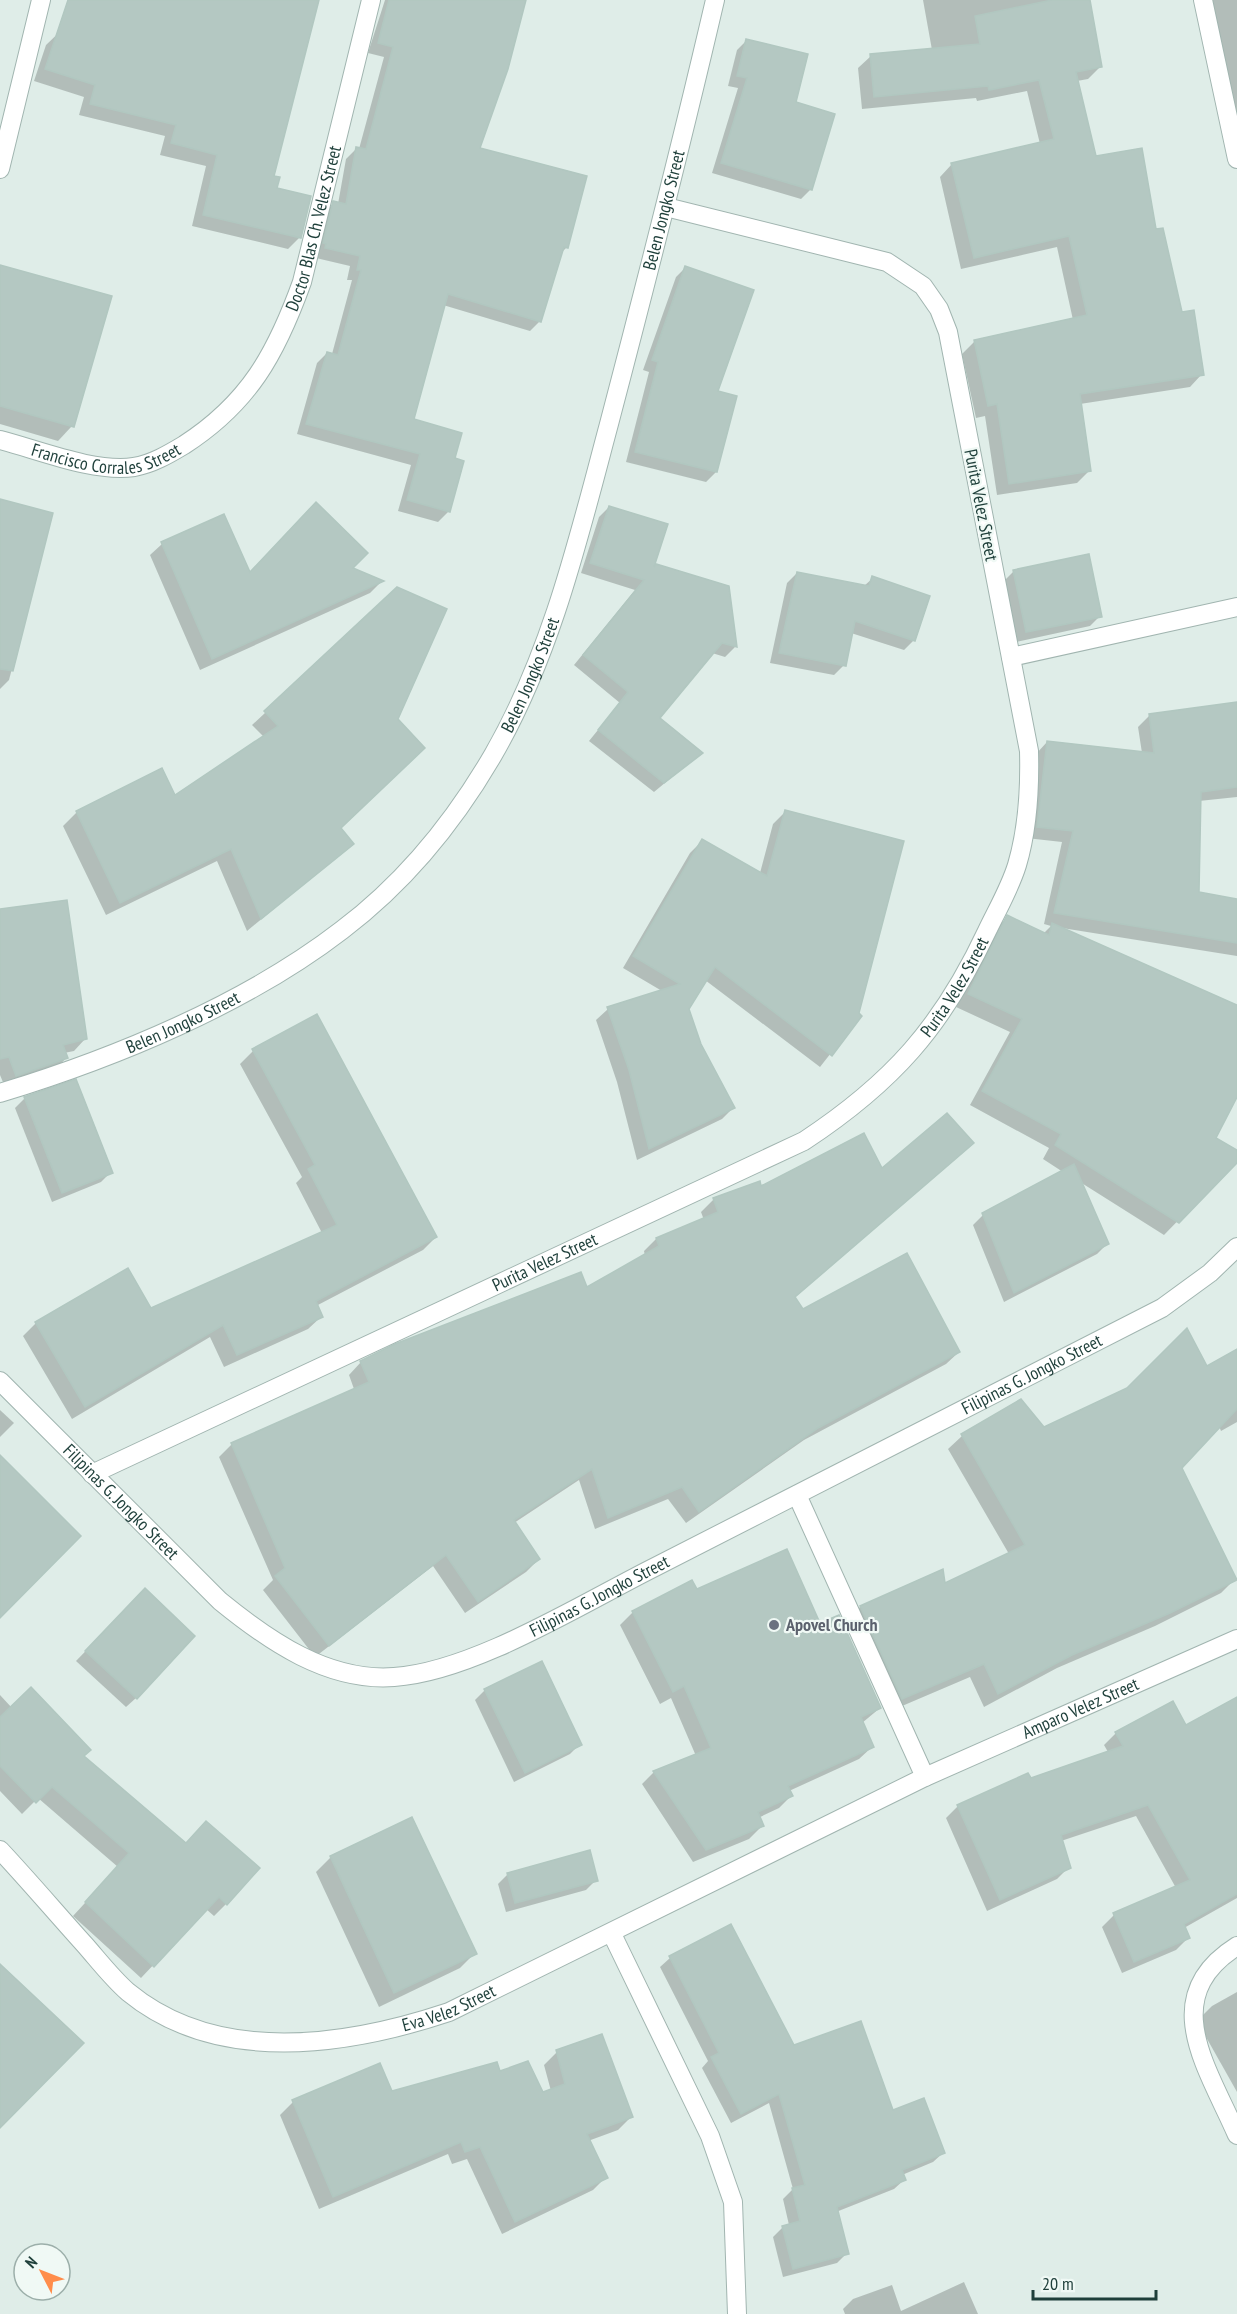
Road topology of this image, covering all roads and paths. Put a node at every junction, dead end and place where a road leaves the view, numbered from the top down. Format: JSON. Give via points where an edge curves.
{"nodes":[{"id":1,"x":41,"y":0,"type":"edge"},
{"id":2,"x":371,"y":0,"type":"edge"},
{"id":3,"x":715,"y":0,"type":"edge"},
{"id":4,"x":1203,"y":0,"type":"edge"},
{"id":5,"x":1237,"y":159,"type":"edge"},
{"id":6,"x":0,"y":169,"type":"edge"},
{"id":7,"x":666,"y":207,"type":"junction"},
{"id":8,"x":205,"y":431,"type":"joint"},
{"id":9,"x":0,"y":440,"type":"edge"},
{"id":10,"x":1237,"y":607,"type":"edge"},
{"id":11,"x":1011,"y":657,"type":"junction"},
{"id":12,"x":0,"y":1093,"type":"edge"},
{"id":13,"x":1237,"y":1247,"type":"edge"},
{"id":14,"x":0,"y":1381,"type":"edge"},
{"id":15,"x":92,"y":1474,"type":"junction"},
{"id":16,"x":796,"y":1495,"type":"junction"},
{"id":17,"x":1237,"y":1639,"type":"edge"},
{"id":18,"x":925,"y":1777,"type":"junction"},
{"id":19,"x":0,"y":1850,"type":"edge"},
{"id":20,"x":612,"y":1934,"type":"junction"},
{"id":21,"x":1237,"y":1946,"type":"edge"},
{"id":22,"x":1237,"y":2135,"type":"edge"},
{"id":23,"x":737,"y":2314,"type":"edge"}],
"edges":[{"from":1,"to":6,"type":"street"},
{"from":2,"to":8,"type":"street","name":"Doctor Blas Ch. Velez Street","via":[[302,282],[288,321],[269,359],[243,397]]},
{"from":3,"to":7,"type":"street","name":"Belen Jongko Street"},
{"from":4,"to":5,"type":"street"},
{"from":7,"to":11,"type":"street","name":"Purita Velez Street","via":[[887,262],[923,285],[948,332]]},
{"from":7,"to":12,"type":"street","name":"Belen Jongko Street","via":[[573,560],[554,618],[494,754],[445,828],[395,883],[343,930],[282,971],[134,1045]]},
{"from":8,"to":9,"type":"street","name":"Francisco Corrales Street","via":[[166,456],[134,467],[98,466]]},
{"from":10,"to":11,"type":"street"},
{"from":11,"to":15,"type":"street","name":"Purita Velez Street","via":[[1029,751],[1028,806],[1017,865],[968,972],[936,1023],[876,1088],[804,1141]]},
{"from":13,"to":16,"type":"street","name":"Filipinas G. Jongko Street","via":[[1210,1273],[1162,1308]]},
{"from":14,"to":15,"type":"street","name":"Filipinas G. Jongko Street"},
{"from":15,"to":16,"type":"street","name":"Filipinas G. Jongko Street","via":[[246,1623],[315,1663],[371,1678],[434,1671],[501,1645]]},
{"from":16,"to":18,"type":"street"},
{"from":17,"to":18,"type":"street","name":"Amparo Velez Street"},
{"from":18,"to":20,"type":"street","name":"Eva Velez Street"},
{"from":19,"to":20,"type":"street","name":"Eva Velez Street","via":[[116,1980],[140,2001],[183,2027],[261,2041],[349,2039],[419,2022],[449,2012]]},
{"from":20,"to":23,"type":"street","via":[[724,2169],[733,2202]]},
{"from":21,"to":22,"type":"street","via":[[1218,1958],[1198,1983],[1192,2009],[1196,2039]]}]}
